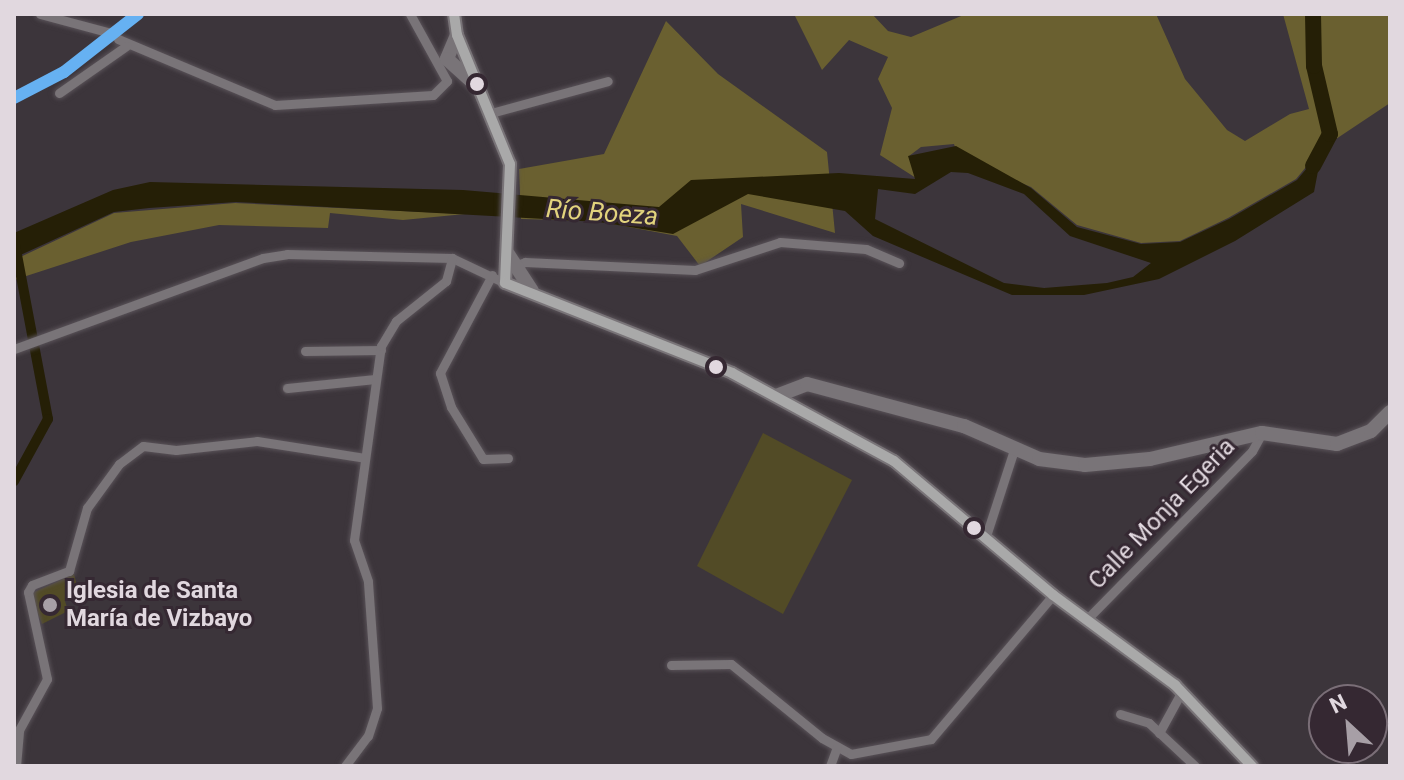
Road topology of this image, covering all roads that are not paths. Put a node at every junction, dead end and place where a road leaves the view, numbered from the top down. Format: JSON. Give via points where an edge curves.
{"nodes":[{"id":1,"x":40,"y":14,"type":"edge"},
{"id":2,"x":410,"y":14,"type":"edge"},
{"id":3,"x":454,"y":14,"type":"edge"},
{"id":4,"x":118,"y":40,"type":"junction"},
{"id":5,"x":454,"y":58,"type":"junction"},
{"id":6,"x":608,"y":81,"type":"dead end"},
{"id":7,"x":59,"y":93,"type":"dead end"},
{"id":8,"x":491,"y":113,"type":"junction"},
{"id":9,"x":452,"y":258,"type":"junction"},
{"id":10,"x":899,"y":263,"type":"dead end"},
{"id":11,"x":512,"y":269,"type":"junction"},
{"id":12,"x":14,"y":349,"type":"edge"},
{"id":13,"x":381,"y":350,"type":"junction"},
{"id":14,"x":305,"y":351,"type":"dead end"},
{"id":15,"x":376,"y":379,"type":"junction"},
{"id":16,"x":287,"y":388,"type":"dead end"},
{"id":17,"x":788,"y":390,"type":"junction"},
{"id":18,"x":1390,"y":412,"type":"edge"},
{"id":19,"x":1262,"y":433,"type":"junction"},
{"id":20,"x":1014,"y":450,"type":"junction"},
{"id":21,"x":365,"y":458,"type":"junction"},
{"id":22,"x":508,"y":458,"type":"dead end"},
{"id":23,"x":980,"y":535,"type":"junction"},
{"id":24,"x":1053,"y":595,"type":"junction"},
{"id":25,"x":1087,"y":619,"type":"junction"},
{"id":26,"x":671,"y":665,"type":"dead end"},
{"id":27,"x":1182,"y":691,"type":"junction"},
{"id":28,"x":1120,"y":714,"type":"dead end"},
{"id":29,"x":1159,"y":733,"type":"junction"},
{"id":30,"x":837,"y":747,"type":"junction"},
{"id":31,"x":16,"y":766,"type":"edge"},
{"id":32,"x":345,"y":766,"type":"edge"},
{"id":33,"x":830,"y":766,"type":"edge"},
{"id":34,"x":1195,"y":766,"type":"edge"},
{"id":35,"x":1252,"y":766,"type":"edge"}],
"edges":[{"from":1,"to":4,"type":"street"},
{"from":2,"to":5,"type":"street"},
{"from":3,"to":5,"type":"street"},
{"from":4,"to":5,"type":"street","via":[[275,105],[433,95],[443,90]]},
{"from":4,"to":7,"type":"street"},
{"from":5,"to":8,"type":"street"},
{"from":6,"to":8,"type":"street"},
{"from":8,"to":11,"type":"street","via":[[510,164]]},
{"from":9,"to":11,"type":"street"},
{"from":9,"to":12,"type":"street","via":[[287,254]]},
{"from":9,"to":13,"type":"street","via":[[446,281],[396,321]]},
{"from":10,"to":11,"type":"street","via":[[866,249],[795,241],[763,245],[695,270]]},
{"from":11,"to":17,"type":"street","via":[[532,291]]},
{"from":11,"to":22,"type":"street","via":[[440,373],[451,407],[483,459]]},
{"from":13,"to":14,"type":"street"},
{"from":13,"to":15,"type":"street"},
{"from":15,"to":16,"type":"street"},
{"from":15,"to":21,"type":"street"},
{"from":17,"to":20,"type":"street","via":[[964,426]]},
{"from":17,"to":23,"type":"street","via":[[894,461]]},
{"from":18,"to":19,"type":"street","via":[[1371,431],[1337,444]]},
{"from":19,"to":20,"type":"street","via":[[1113,465],[1052,462]]},
{"from":19,"to":25,"type":"street","name":"Calle Monja Egeria","via":[[1252,451]]},
{"from":20,"to":23,"type":"street"},
{"from":21,"to":31,"type":"street","via":[[257,441],[176,450],[143,446],[119,464],[87,508],[69,571],[32,585],[28,592],[47,679],[19,730]]},
{"from":21,"to":32,"type":"street","via":[[354,540],[368,581],[377,708],[368,736]]},
{"from":23,"to":24,"type":"street"},
{"from":24,"to":25,"type":"street"},
{"from":24,"to":30,"type":"street","via":[[931,739],[851,754]]},
{"from":25,"to":27,"type":"street"},
{"from":26,"to":30,"type":"street","via":[[731,664]]},
{"from":27,"to":29,"type":"street"},
{"from":27,"to":35,"type":"street"},
{"from":28,"to":29,"type":"street","via":[[1149,723]]},
{"from":29,"to":34,"type":"street"},
{"from":30,"to":33,"type":"street"}]}
